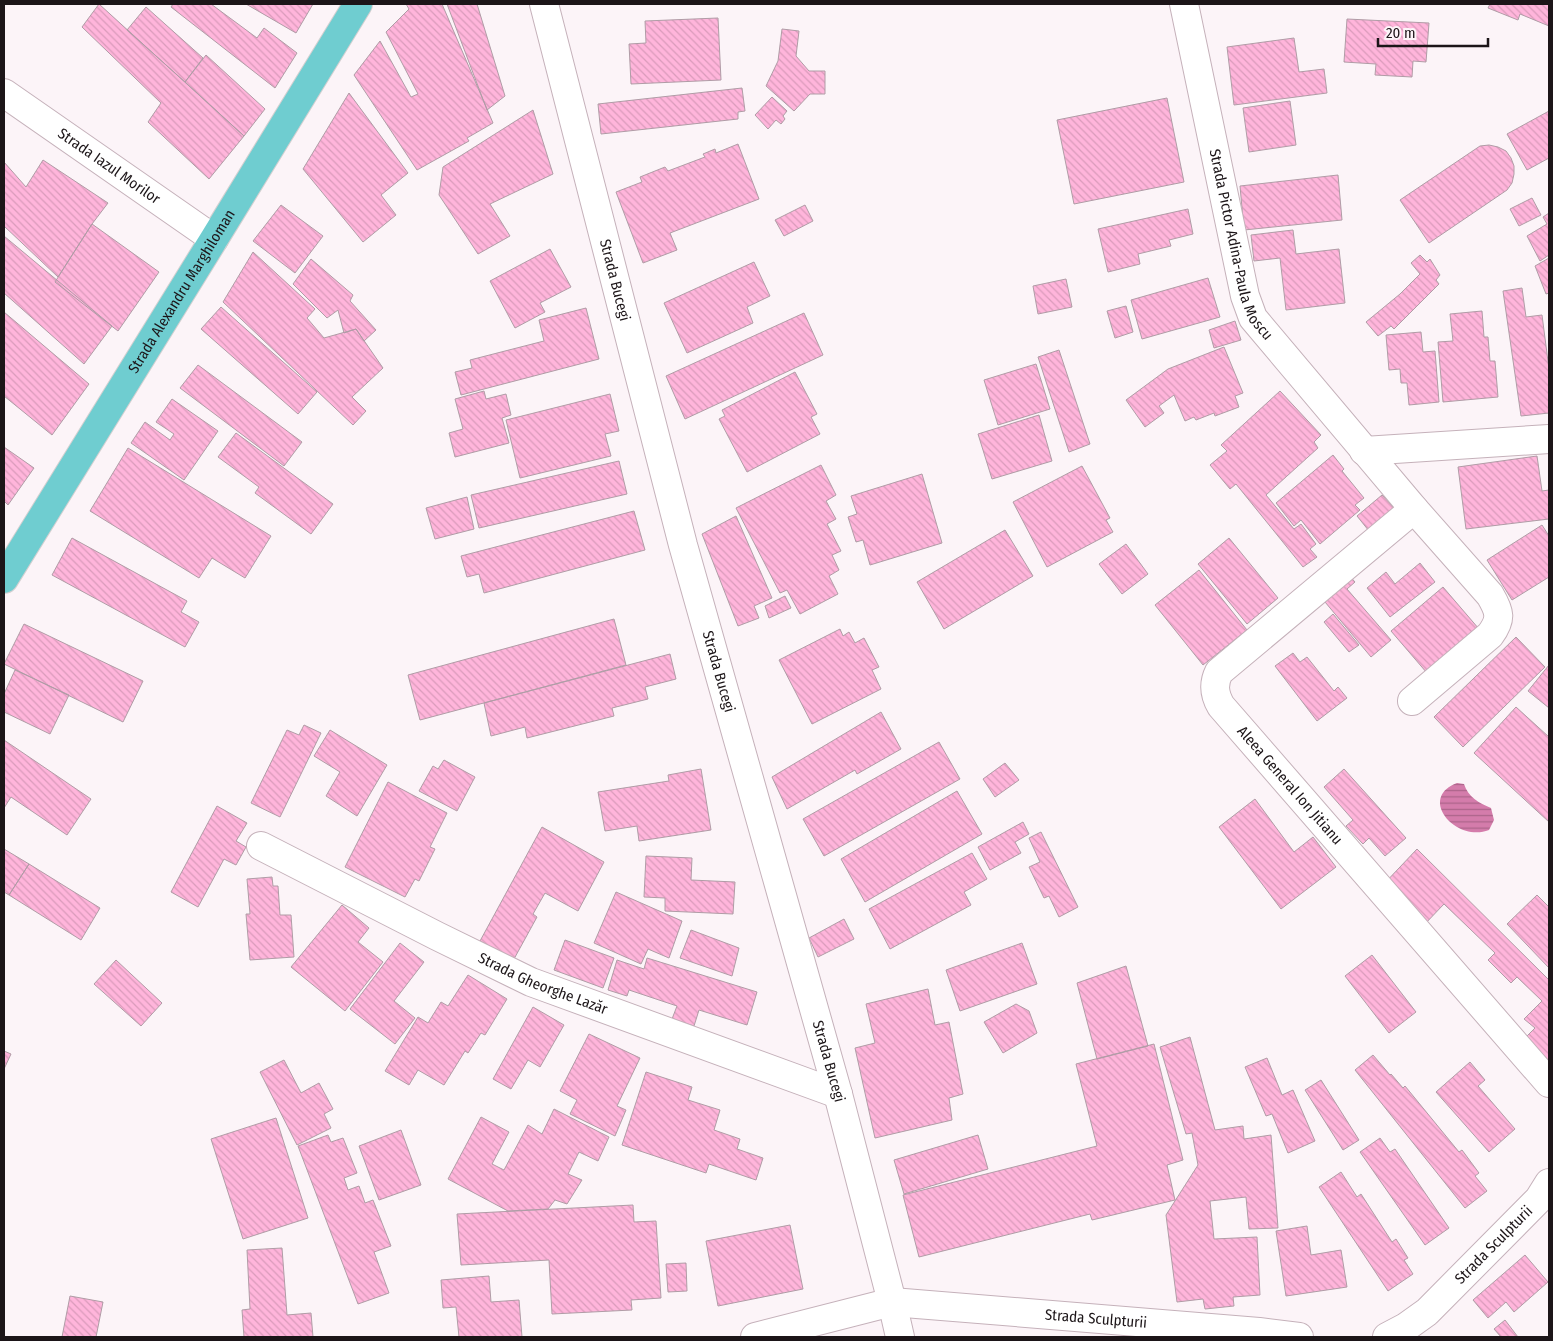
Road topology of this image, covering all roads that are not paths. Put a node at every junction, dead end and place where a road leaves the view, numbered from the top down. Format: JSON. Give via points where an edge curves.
{"nodes":[{"id":1,"x":358,"y":4,"type":"edge"},
{"id":2,"x":544,"y":4,"type":"edge"},
{"id":3,"x":1184,"y":4,"type":"edge"},
{"id":4,"x":4,"y":93,"type":"edge"},
{"id":5,"x":214,"y":239,"type":"junction"},
{"id":6,"x":1549,"y":439,"type":"edge"},
{"id":7,"x":1364,"y":451,"type":"junction"},
{"id":8,"x":1414,"y":509,"type":"junction"},
{"id":9,"x":4,"y":579,"type":"edge"},
{"id":10,"x":1412,"y":701,"type":"dead end"},
{"id":11,"x":261,"y":846,"type":"dead end"},
{"id":12,"x":1549,"y":1083,"type":"edge"},
{"id":13,"x":838,"y":1094,"type":"junction"},
{"id":14,"x":1546,"y":1198,"type":"edge"},
{"id":15,"x":892,"y":1302,"type":"junction"},
{"id":16,"x":1261,"y":1335,"type":"edge"},
{"id":17,"x":755,"y":1337,"type":"edge"},
{"id":18,"x":900,"y":1337,"type":"edge"},
{"id":19,"x":1299,"y":1337,"type":"edge"},
{"id":20,"x":1387,"y":1337,"type":"edge"}],
"edges":[{"from":1,"to":5,"type":"main road","name":"Strada Alexandru Marghiloman"},
{"from":2,"to":13,"type":"street","name":"Strada Bucegi","via":[[684,546]]},
{"from":3,"to":7,"type":"street","name":"Strada Pictor Adina-Paula Moscu","via":[[1249,309],[1253,318]]},
{"from":4,"to":5,"type":"street","name":"Strada Iazul Morilor"},
{"from":5,"to":9,"type":"main road","name":"Strada Alexandru Marghiloman"},
{"from":6,"to":7,"type":"street"},
{"from":7,"to":8,"type":"street","name":"Strada Pictor Adina-Paula Moscu"},
{"from":8,"to":10,"type":"street","name":"Strada Pictor Adina-Paula Moscu","via":[[1490,594],[1499,616],[1490,636]]},
{"from":8,"to":12,"type":"street","name":"Aleea General Ion Jitianu","via":[[1219,672],[1214,681],[1216,698]]},
{"from":11,"to":13,"type":"street","name":"Strada Gheorghe Lazăr","via":[[531,982]]},
{"from":13,"to":15,"type":"street","name":"Strada Bucegi"},
{"from":14,"to":20,"type":"street","name":"Strada Sculpturii","via":[[1427,1312]]},
{"from":15,"to":16,"type":"street","name":"Strada Sculpturii"},
{"from":15,"to":17,"type":"street","name":"Strada Sculpturii"},
{"from":15,"to":18,"type":"street","name":"Strada Bucegi"},
{"from":16,"to":19,"type":"street","name":"Strada Sculpturii"}]}
